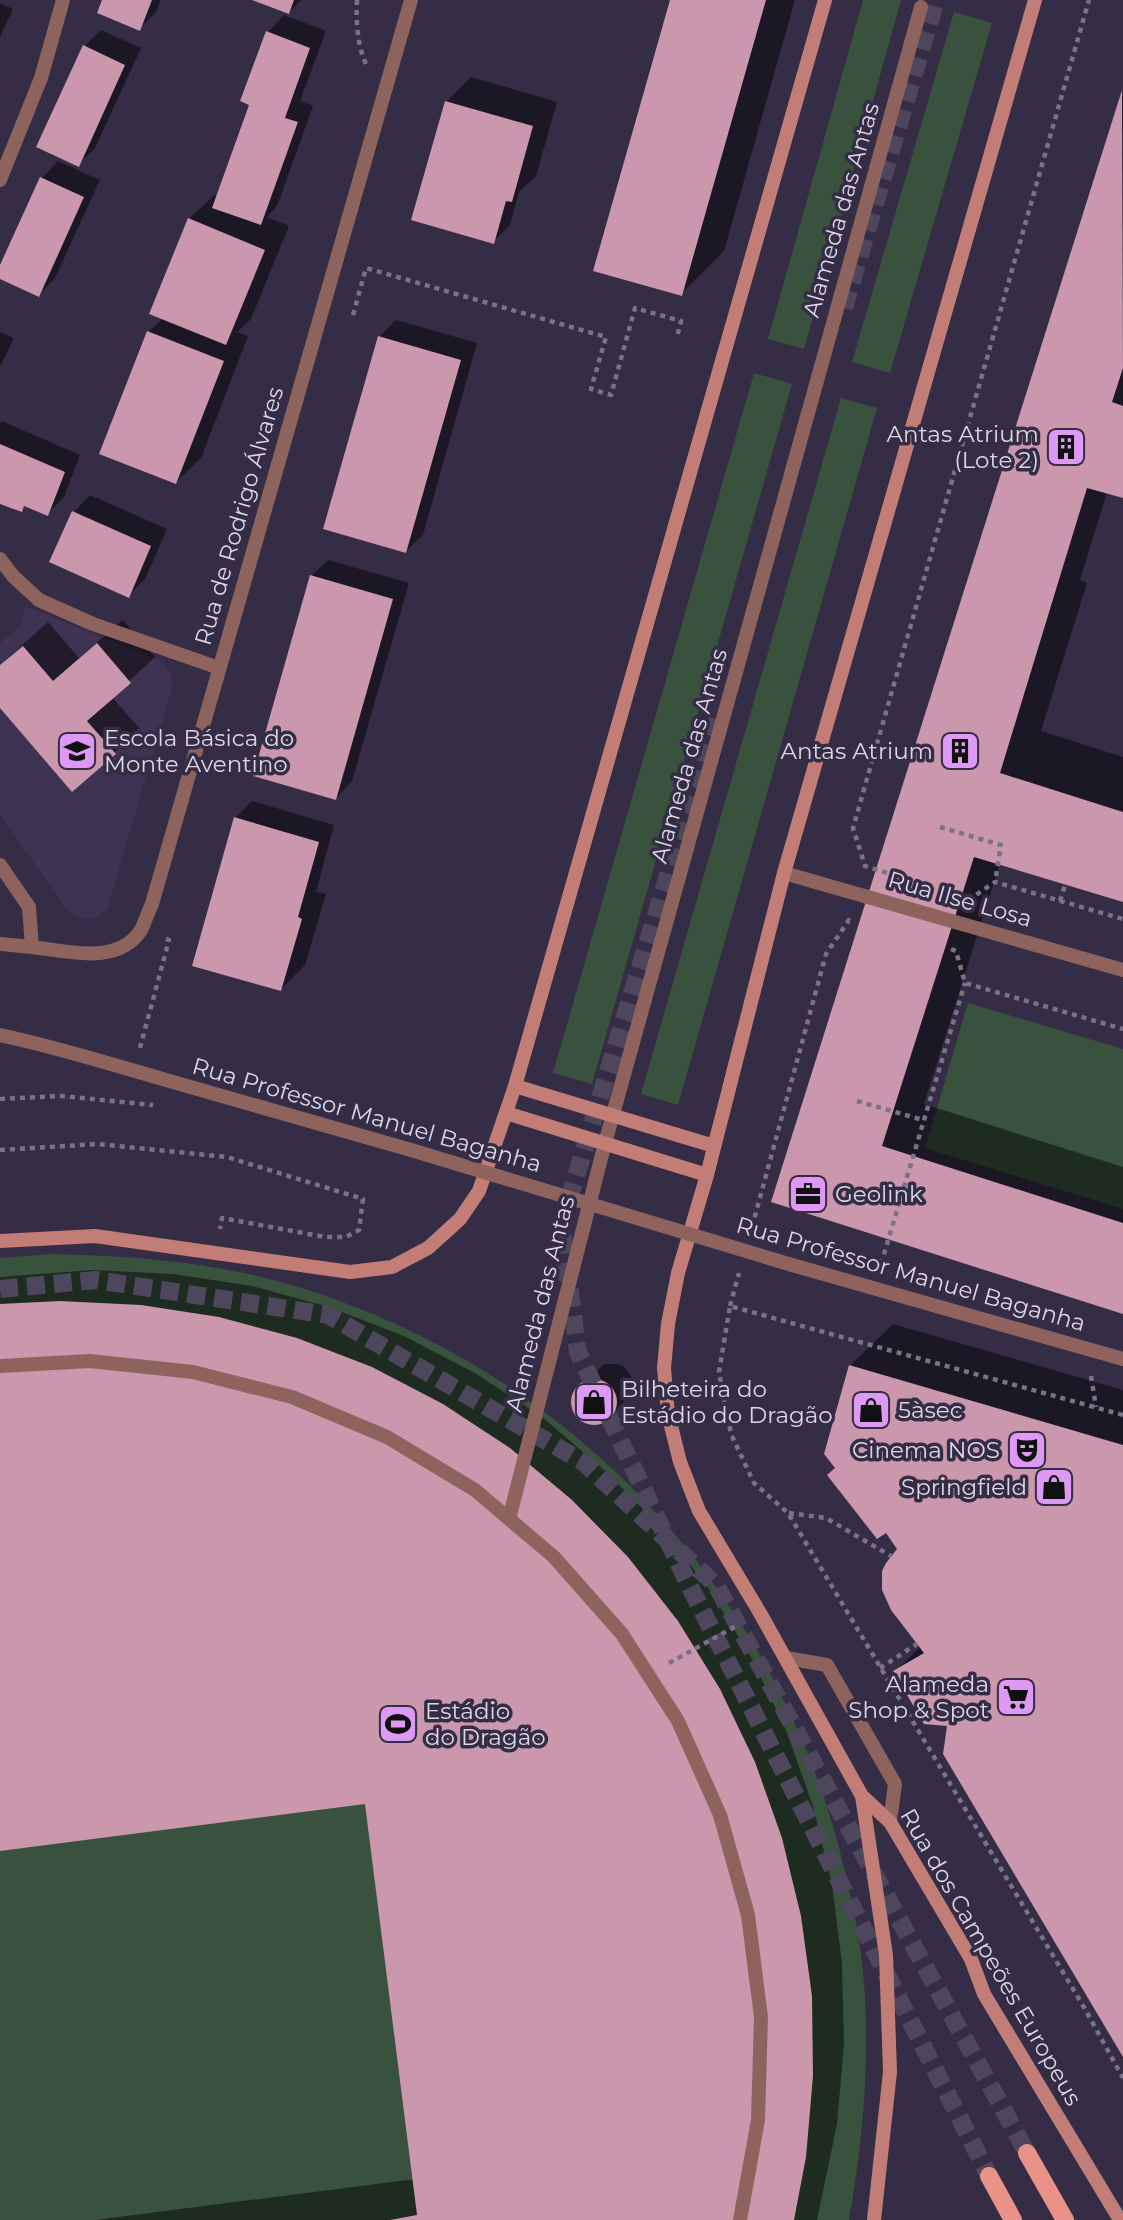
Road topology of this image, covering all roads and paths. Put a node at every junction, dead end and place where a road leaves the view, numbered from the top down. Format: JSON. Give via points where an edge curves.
{"nodes":[{"id":1,"x":63,"y":0,"type":"edge"},
{"id":2,"x":357,"y":0,"type":"edge"},
{"id":3,"x":411,"y":0,"type":"edge"},
{"id":4,"x":825,"y":0,"type":"edge"},
{"id":5,"x":1035,"y":0,"type":"edge"},
{"id":6,"x":1089,"y":0,"type":"edge"},
{"id":7,"x":921,"y":7,"type":"dead end"},
{"id":8,"x":387,"y":82,"type":"junction"},
{"id":9,"x":0,"y":180,"type":"edge"},
{"id":10,"x":353,"y":315,"type":"dead end"},
{"id":11,"x":677,"y":337,"type":"dead end"},
{"id":12,"x":0,"y":558,"type":"edge"},
{"id":13,"x":219,"y":668,"type":"junction"},
{"id":14,"x":940,"y":827,"type":"dead end"},
{"id":15,"x":0,"y":865,"type":"edge"},
{"id":16,"x":784,"y":873,"type":"junction"},
{"id":17,"x":911,"y":880,"type":"dead end"},
{"id":18,"x":996,"y":882,"type":"junction"},
{"id":19,"x":1065,"y":885,"type":"dead end"},
{"id":20,"x":958,"y":895,"type":"dead end"},
{"id":21,"x":1060,"y":901,"type":"junction"},
{"id":22,"x":1123,"y":919,"type":"edge"},
{"id":23,"x":860,"y":923,"type":"dead end"},
{"id":24,"x":169,"y":940,"type":"dead end"},
{"id":25,"x":0,"y":943,"type":"edge"},
{"id":26,"x":32,"y":947,"type":"junction"},
{"id":27,"x":944,"y":947,"type":"dead end"},
{"id":28,"x":1123,"y":970,"type":"edge"},
{"id":29,"x":965,"y":983,"type":"junction"},
{"id":30,"x":1123,"y":1029,"type":"edge"},
{"id":31,"x":0,"y":1035,"type":"edge"},
{"id":32,"x":139,"y":1047,"type":"dead end"},
{"id":33,"x":514,"y":1086,"type":"junction"},
{"id":34,"x":0,"y":1099,"type":"edge"},
{"id":35,"x":857,"y":1101,"type":"dead end"},
{"id":36,"x":154,"y":1105,"type":"dead end"},
{"id":37,"x":506,"y":1113,"type":"junction"},
{"id":38,"x":613,"y":1116,"type":"junction"},
{"id":39,"x":923,"y":1120,"type":"junction"},
{"id":40,"x":605,"y":1143,"type":"junction"},
{"id":41,"x":714,"y":1146,"type":"junction"},
{"id":42,"x":0,"y":1150,"type":"edge"},
{"id":43,"x":707,"y":1175,"type":"junction"},
{"id":44,"x":752,"y":1227,"type":"dead end"},
{"id":45,"x":0,"y":1241,"type":"edge"},
{"id":46,"x":214,"y":1253,"type":"junction"},
{"id":47,"x":741,"y":1266,"type":"dead end"},
{"id":48,"x":879,"y":1269,"type":"dead end"},
{"id":49,"x":730,"y":1306,"type":"junction"},
{"id":50,"x":1123,"y":1359,"type":"edge"},
{"id":51,"x":0,"y":1366,"type":"edge"},
{"id":52,"x":1123,"y":1415,"type":"edge"},
{"id":53,"x":788,"y":1513,"type":"junction"},
{"id":54,"x":509,"y":1520,"type":"junction"},
{"id":55,"x":891,"y":1556,"type":"dead end"},
{"id":56,"x":760,"y":1613,"type":"junction"},
{"id":57,"x":917,"y":1644,"type":"dead end"},
{"id":58,"x":786,"y":1658,"type":"junction"},
{"id":59,"x":880,"y":1668,"type":"junction"},
{"id":60,"x":648,"y":1675,"type":"junction"},
{"id":61,"x":862,"y":1796,"type":"junction"},
{"id":62,"x":890,"y":1822,"type":"junction"},
{"id":63,"x":1123,"y":2078,"type":"edge"},
{"id":64,"x":1027,"y":2153,"type":"tunnel mouth"},
{"id":65,"x":989,"y":2176,"type":"tunnel mouth"},
{"id":66,"x":740,"y":2220,"type":"edge"},
{"id":67,"x":874,"y":2220,"type":"edge"},
{"id":68,"x":1013,"y":2220,"type":"edge"},
{"id":69,"x":1065,"y":2220,"type":"edge"},
{"id":70,"x":1120,"y":2220,"type":"edge"}],
"edges":[{"from":1,"to":9,"type":"street","via":[[41,78]]},
{"from":2,"to":8,"type":"path","via":[[360,52],[370,74]]},
{"from":3,"to":8,"type":"street","name":"Rua de Rodrigo Álvares"},
{"from":4,"to":33,"type":"main road"},
{"from":5,"to":16,"type":"main road"},
{"from":6,"to":17,"type":"path","via":[[853,828],[865,866]]},
{"from":7,"to":38,"type":"street","name":"Alameda das Antas"},
{"from":8,"to":13,"type":"street","name":"Rua de Rodrigo Álvares"},
{"from":10,"to":11,"type":"path","via":[[366,268],[606,337],[591,389],[611,395],[635,308],[681,321]]},
{"from":12,"to":13,"type":"street","via":[[39,600]]},
{"from":13,"to":26,"type":"street","name":"Rua de Rodrigo Álvares","via":[[152,904],[140,930],[124,947],[93,954]]},
{"from":14,"to":18,"type":"path","via":[[1000,845]]},
{"from":15,"to":26,"type":"street","via":[[29,907]]},
{"from":16,"to":28,"type":"street","name":"Rua Ilse Losa"},
{"from":16,"to":41,"type":"main road"},
{"from":18,"to":20,"type":"path","via":[[970,899]]},
{"from":18,"to":21,"type":"path"},
{"from":19,"to":21,"type":"path"},
{"from":21,"to":22,"type":"path"},
{"from":23,"to":44,"type":"path","via":[[849,920],[826,954]]},
{"from":24,"to":32,"type":"path"},
{"from":25,"to":26,"type":"street","name":"Rua de Rodrigo Álvares"},
{"from":27,"to":29,"type":"path","via":[[956,951]]},
{"from":29,"to":30,"type":"path"},
{"from":29,"to":39,"type":"path"},
{"from":31,"to":50,"type":"street","name":"Rua Professor Manuel Baganha","bridge":true,"via":[[124,1066]]},
{"from":33,"to":37,"type":"main road"},
{"from":33,"to":38,"type":"main road"},
{"from":34,"to":36,"type":"path","via":[[61,1097]]},
{"from":35,"to":39,"type":"path"},
{"from":37,"to":40,"type":"main road"},
{"from":37,"to":46,"type":"main road","via":[[479,1191],[460,1219],[428,1248],[393,1267],[350,1272]]},
{"from":38,"to":40,"type":"street","name":"Alameda das Antas"},
{"from":38,"to":41,"type":"main road"},
{"from":39,"to":48,"type":"path"},
{"from":40,"to":43,"type":"main road"},
{"from":40,"to":54,"type":"street","name":"Alameda das Antas"},
{"from":41,"to":43,"type":"main road"},
{"from":42,"to":46,"type":"path","via":[[98,1144],[227,1157],[363,1199],[359,1230],[346,1237],[222,1218]]},
{"from":43,"to":56,"type":"main road","name":"Rua dos Campeões Europeus","via":[[668,1324],[664,1368],[668,1414],[699,1511]]},
{"from":45,"to":46,"type":"main road","via":[[95,1236]]},
{"from":47,"to":49,"type":"path"},
{"from":49,"to":52,"type":"path"},
{"from":49,"to":53,"type":"path","via":[[719,1372],[731,1434],[754,1483]]},
{"from":51,"to":54,"type":"street","via":[[90,1361],[180,1370],[292,1397],[387,1437],[475,1490]]},
{"from":53,"to":55,"type":"path","via":[[826,1518]]},
{"from":53,"to":59,"type":"path"},
{"from":54,"to":60,"type":"street","via":[[554,1557],[622,1634]]},
{"from":56,"to":58,"type":"main road","name":"Rua dos Campeões Europeus"},
{"from":56,"to":60,"type":"path"},
{"from":57,"to":59,"type":"path"},
{"from":58,"to":61,"type":"main road","name":"Rua dos Campeões Europeus"},
{"from":58,"to":62,"type":"street","via":[[827,1665],[895,1784]]},
{"from":59,"to":63,"type":"path"},
{"from":60,"to":66,"type":"street","via":[[678,1721],[720,1815],[748,1915],[761,2017],[758,2120]]},
{"from":61,"to":62,"type":"main road","name":"Rua dos Campeões Europeus"},
{"from":61,"to":67,"type":"main road","via":[[886,1955],[890,2072]]},
{"from":62,"to":70,"type":"main road","name":"Rua dos Campeões Europeus","via":[[971,1959],[984,1994]]},
{"from":64,"to":69,"type":"main road"},
{"from":65,"to":68,"type":"main road"}]}
